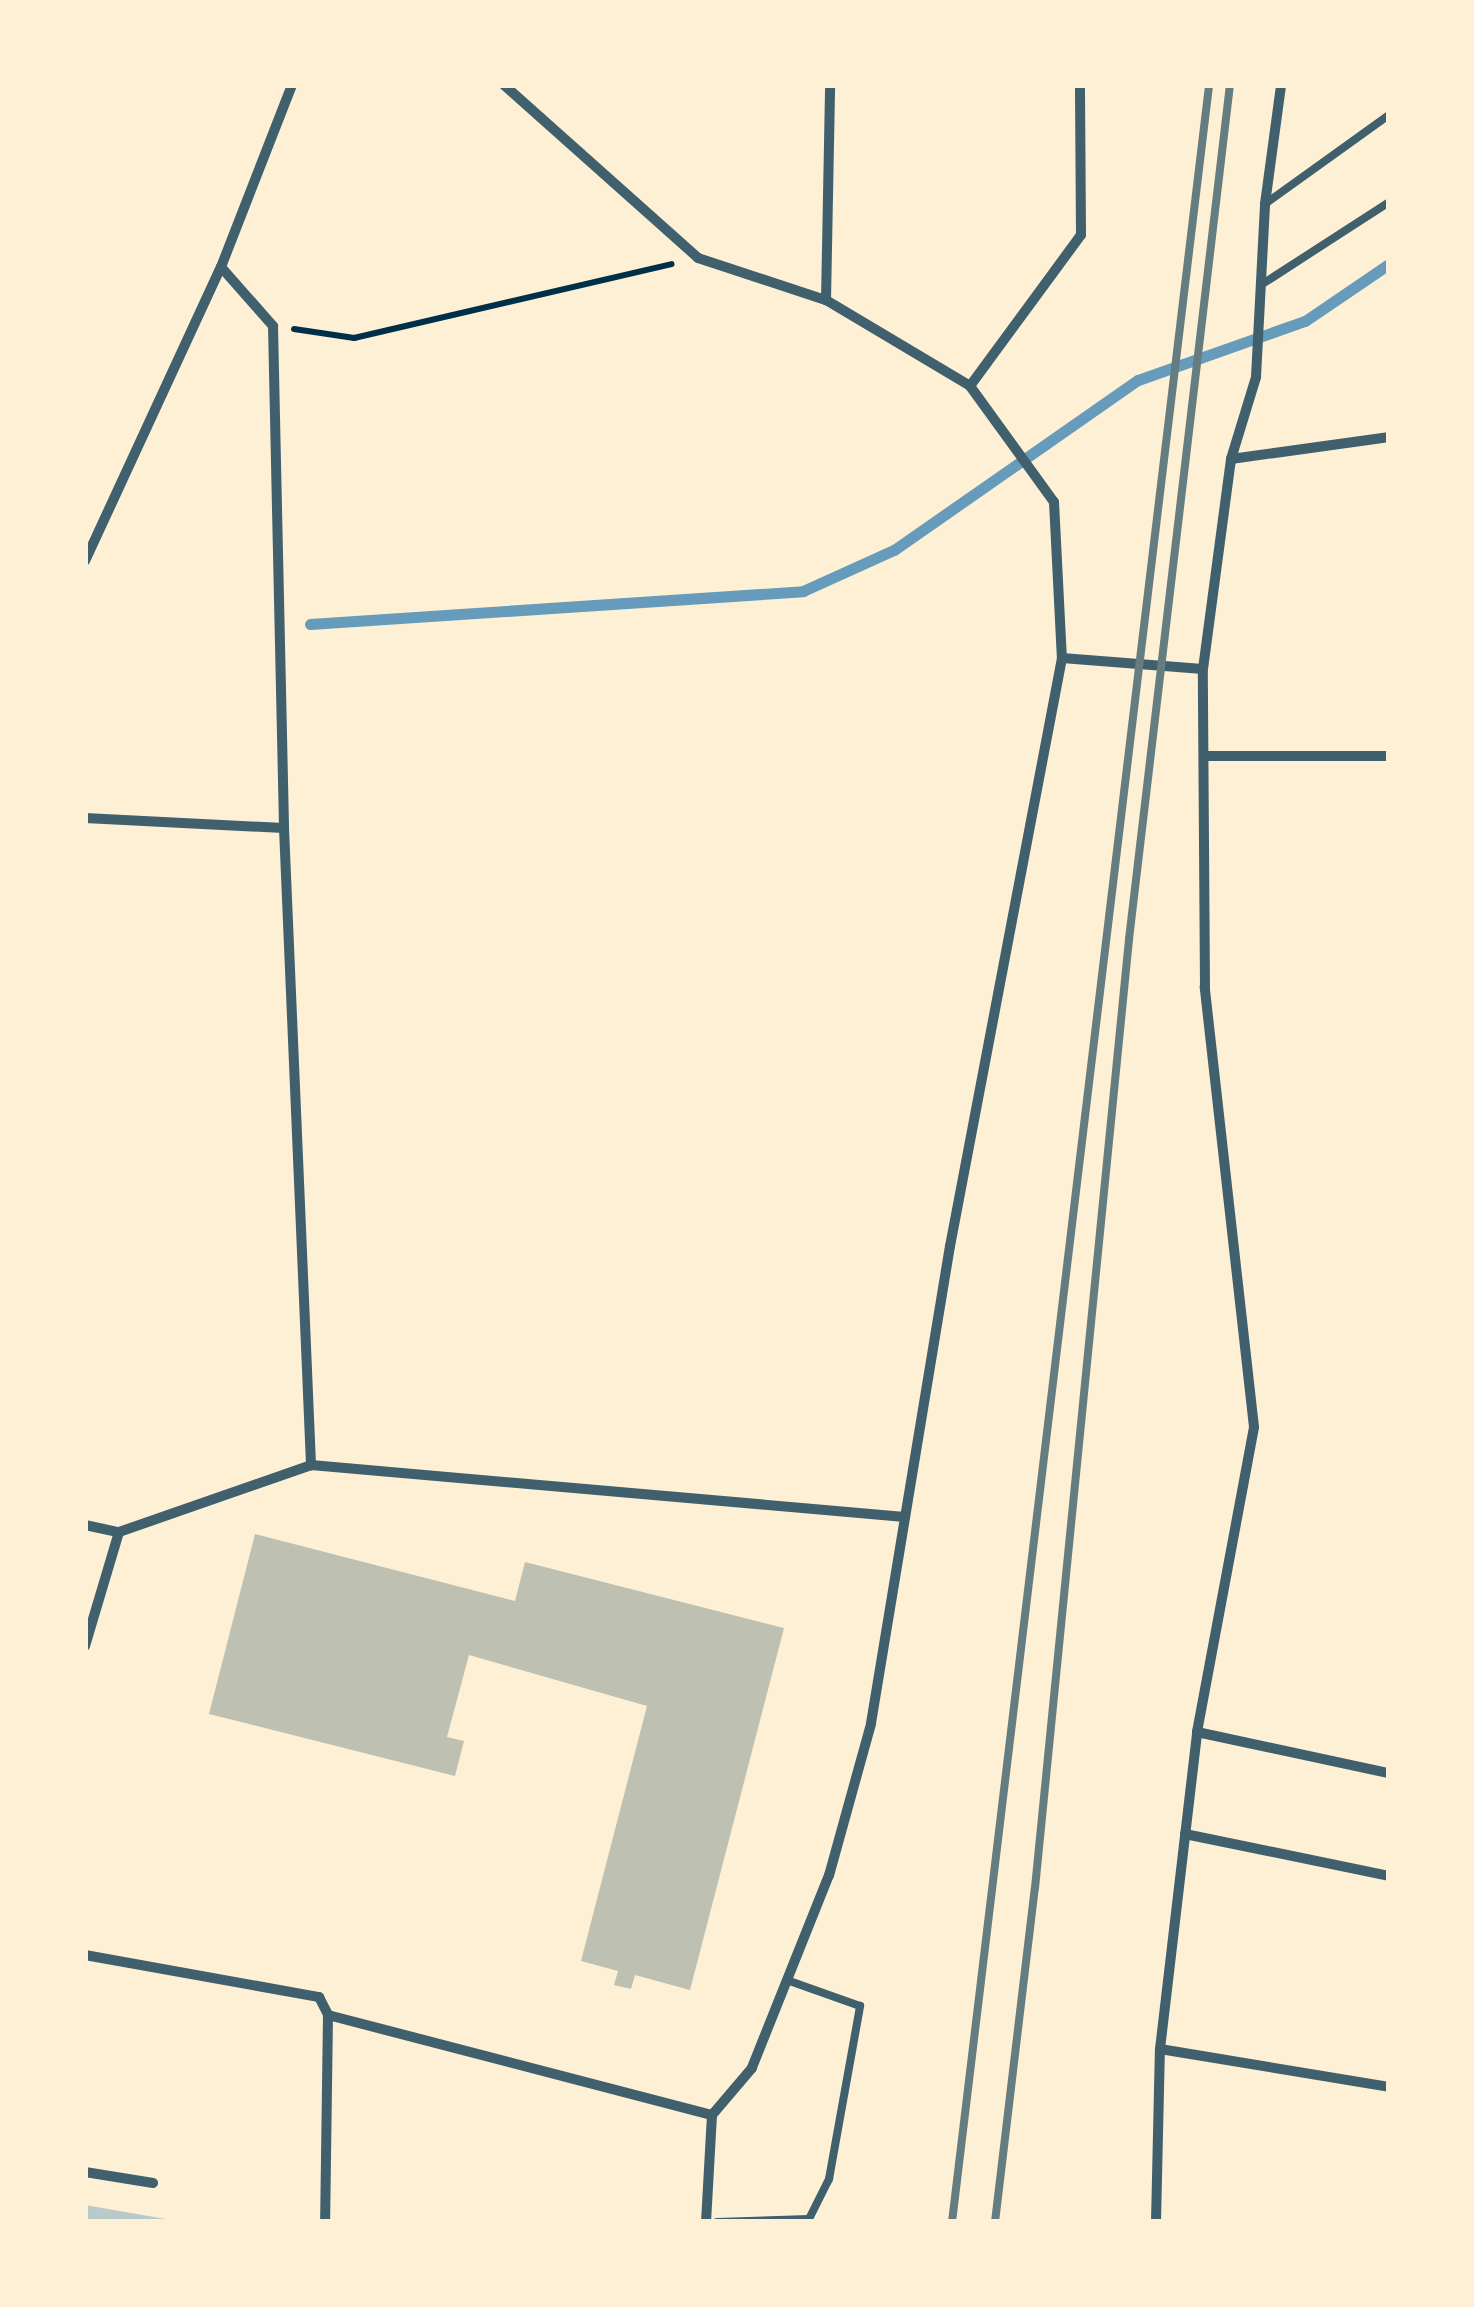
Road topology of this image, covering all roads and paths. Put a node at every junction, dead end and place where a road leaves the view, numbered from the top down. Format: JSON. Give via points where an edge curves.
{"nodes":[{"id":1,"x":292,"y":85,"type":"edge"},
{"id":2,"x":504,"y":85,"type":"edge"},
{"id":3,"x":830,"y":85,"type":"edge"},
{"id":4,"x":1080,"y":85,"type":"edge"},
{"id":5,"x":1281,"y":85,"type":"edge"},
{"id":6,"x":1389,"y":116,"type":"edge"},
{"id":7,"x":1389,"y":202,"type":"edge"},
{"id":8,"x":1265,"y":204,"type":"junction"},
{"id":9,"x":698,"y":258,"type":"junction"},
{"id":10,"x":220,"y":267,"type":"junction"},
{"id":11,"x":1264,"y":283,"type":"junction"},
{"id":12,"x":826,"y":300,"type":"junction"},
{"id":13,"x":273,"y":326,"type":"junction"},
{"id":14,"x":970,"y":386,"type":"junction"},
{"id":15,"x":1389,"y":437,"type":"edge"},
{"id":16,"x":1232,"y":459,"type":"junction"},
{"id":17,"x":85,"y":561,"type":"edge"},
{"id":18,"x":1062,"y":658,"type":"junction"},
{"id":19,"x":1203,"y":669,"type":"junction"},
{"id":20,"x":1208,"y":756,"type":"junction"},
{"id":21,"x":1389,"y":756,"type":"edge"},
{"id":22,"x":85,"y":818,"type":"edge"},
{"id":23,"x":284,"y":828,"type":"junction"},
{"id":24,"x":311,"y":1465,"type":"junction"},
{"id":25,"x":905,"y":1517,"type":"junction"},
{"id":26,"x":85,"y":1525,"type":"edge"},
{"id":27,"x":118,"y":1532,"type":"junction"},
{"id":28,"x":85,"y":1646,"type":"edge"},
{"id":29,"x":1197,"y":1732,"type":"junction"},
{"id":30,"x":1389,"y":1773,"type":"edge"},
{"id":31,"x":1185,"y":1834,"type":"junction"},
{"id":32,"x":1389,"y":1876,"type":"edge"},
{"id":33,"x":85,"y":1955,"type":"edge"},
{"id":34,"x":787,"y":1980,"type":"junction"},
{"id":35,"x":328,"y":2015,"type":"junction"},
{"id":36,"x":1160,"y":2049,"type":"junction"},
{"id":37,"x":1389,"y":2086,"type":"edge"},
{"id":38,"x":712,"y":2115,"type":"junction"},
{"id":39,"x":85,"y":2172,"type":"edge"},
{"id":40,"x":154,"y":2183,"type":"dead end"},
{"id":41,"x":325,"y":2222,"type":"edge"},
{"id":42,"x":706,"y":2222,"type":"edge"},
{"id":43,"x":717,"y":2222,"type":"edge"},
{"id":44,"x":1156,"y":2222,"type":"edge"}],
"edges":[{"from":1,"to":10,"type":"street"},
{"from":2,"to":9,"type":"street"},
{"from":3,"to":12,"type":"street"},
{"from":4,"to":14,"type":"street","via":[[1080,235]]},
{"from":5,"to":8,"type":"street"},
{"from":6,"to":8,"type":"lane"},
{"from":7,"to":11,"type":"lane"},
{"from":8,"to":11,"type":"street"},
{"from":9,"to":12,"type":"street"},
{"from":9,"to":13,"type":"path","via":[[354,338]]},
{"from":10,"to":13,"type":"street"},
{"from":10,"to":17,"type":"street"},
{"from":11,"to":16,"type":"street","via":[[1256,377]]},
{"from":12,"to":14,"type":"street"},
{"from":13,"to":23,"type":"street"},
{"from":14,"to":18,"type":"street","via":[[1054,502]]},
{"from":15,"to":16,"type":"street"},
{"from":16,"to":19,"type":"street"},
{"from":18,"to":19,"type":"street"},
{"from":18,"to":25,"type":"street"},
{"from":19,"to":20,"type":"street"},
{"from":20,"to":21,"type":"street"},
{"from":20,"to":29,"type":"street","via":[[1205,987],[1254,1427]]},
{"from":22,"to":23,"type":"street"},
{"from":23,"to":24,"type":"street"},
{"from":24,"to":25,"type":"street"},
{"from":24,"to":27,"type":"street"},
{"from":25,"to":34,"type":"street","via":[[871,1724],[828,1875]]},
{"from":26,"to":27,"type":"street"},
{"from":27,"to":28,"type":"street"},
{"from":29,"to":30,"type":"street"},
{"from":29,"to":31,"type":"street"},
{"from":31,"to":32,"type":"street"},
{"from":31,"to":36,"type":"street"},
{"from":33,"to":35,"type":"street","via":[[318,1996]]},
{"from":34,"to":38,"type":"street","via":[[752,2068]]},
{"from":34,"to":43,"type":"lane","via":[[860,2006],[829,2179],[809,2219]]},
{"from":35,"to":38,"type":"street"},
{"from":35,"to":41,"type":"street"},
{"from":36,"to":37,"type":"street"},
{"from":36,"to":44,"type":"street"},
{"from":38,"to":42,"type":"street"},
{"from":39,"to":40,"type":"street"}]}
